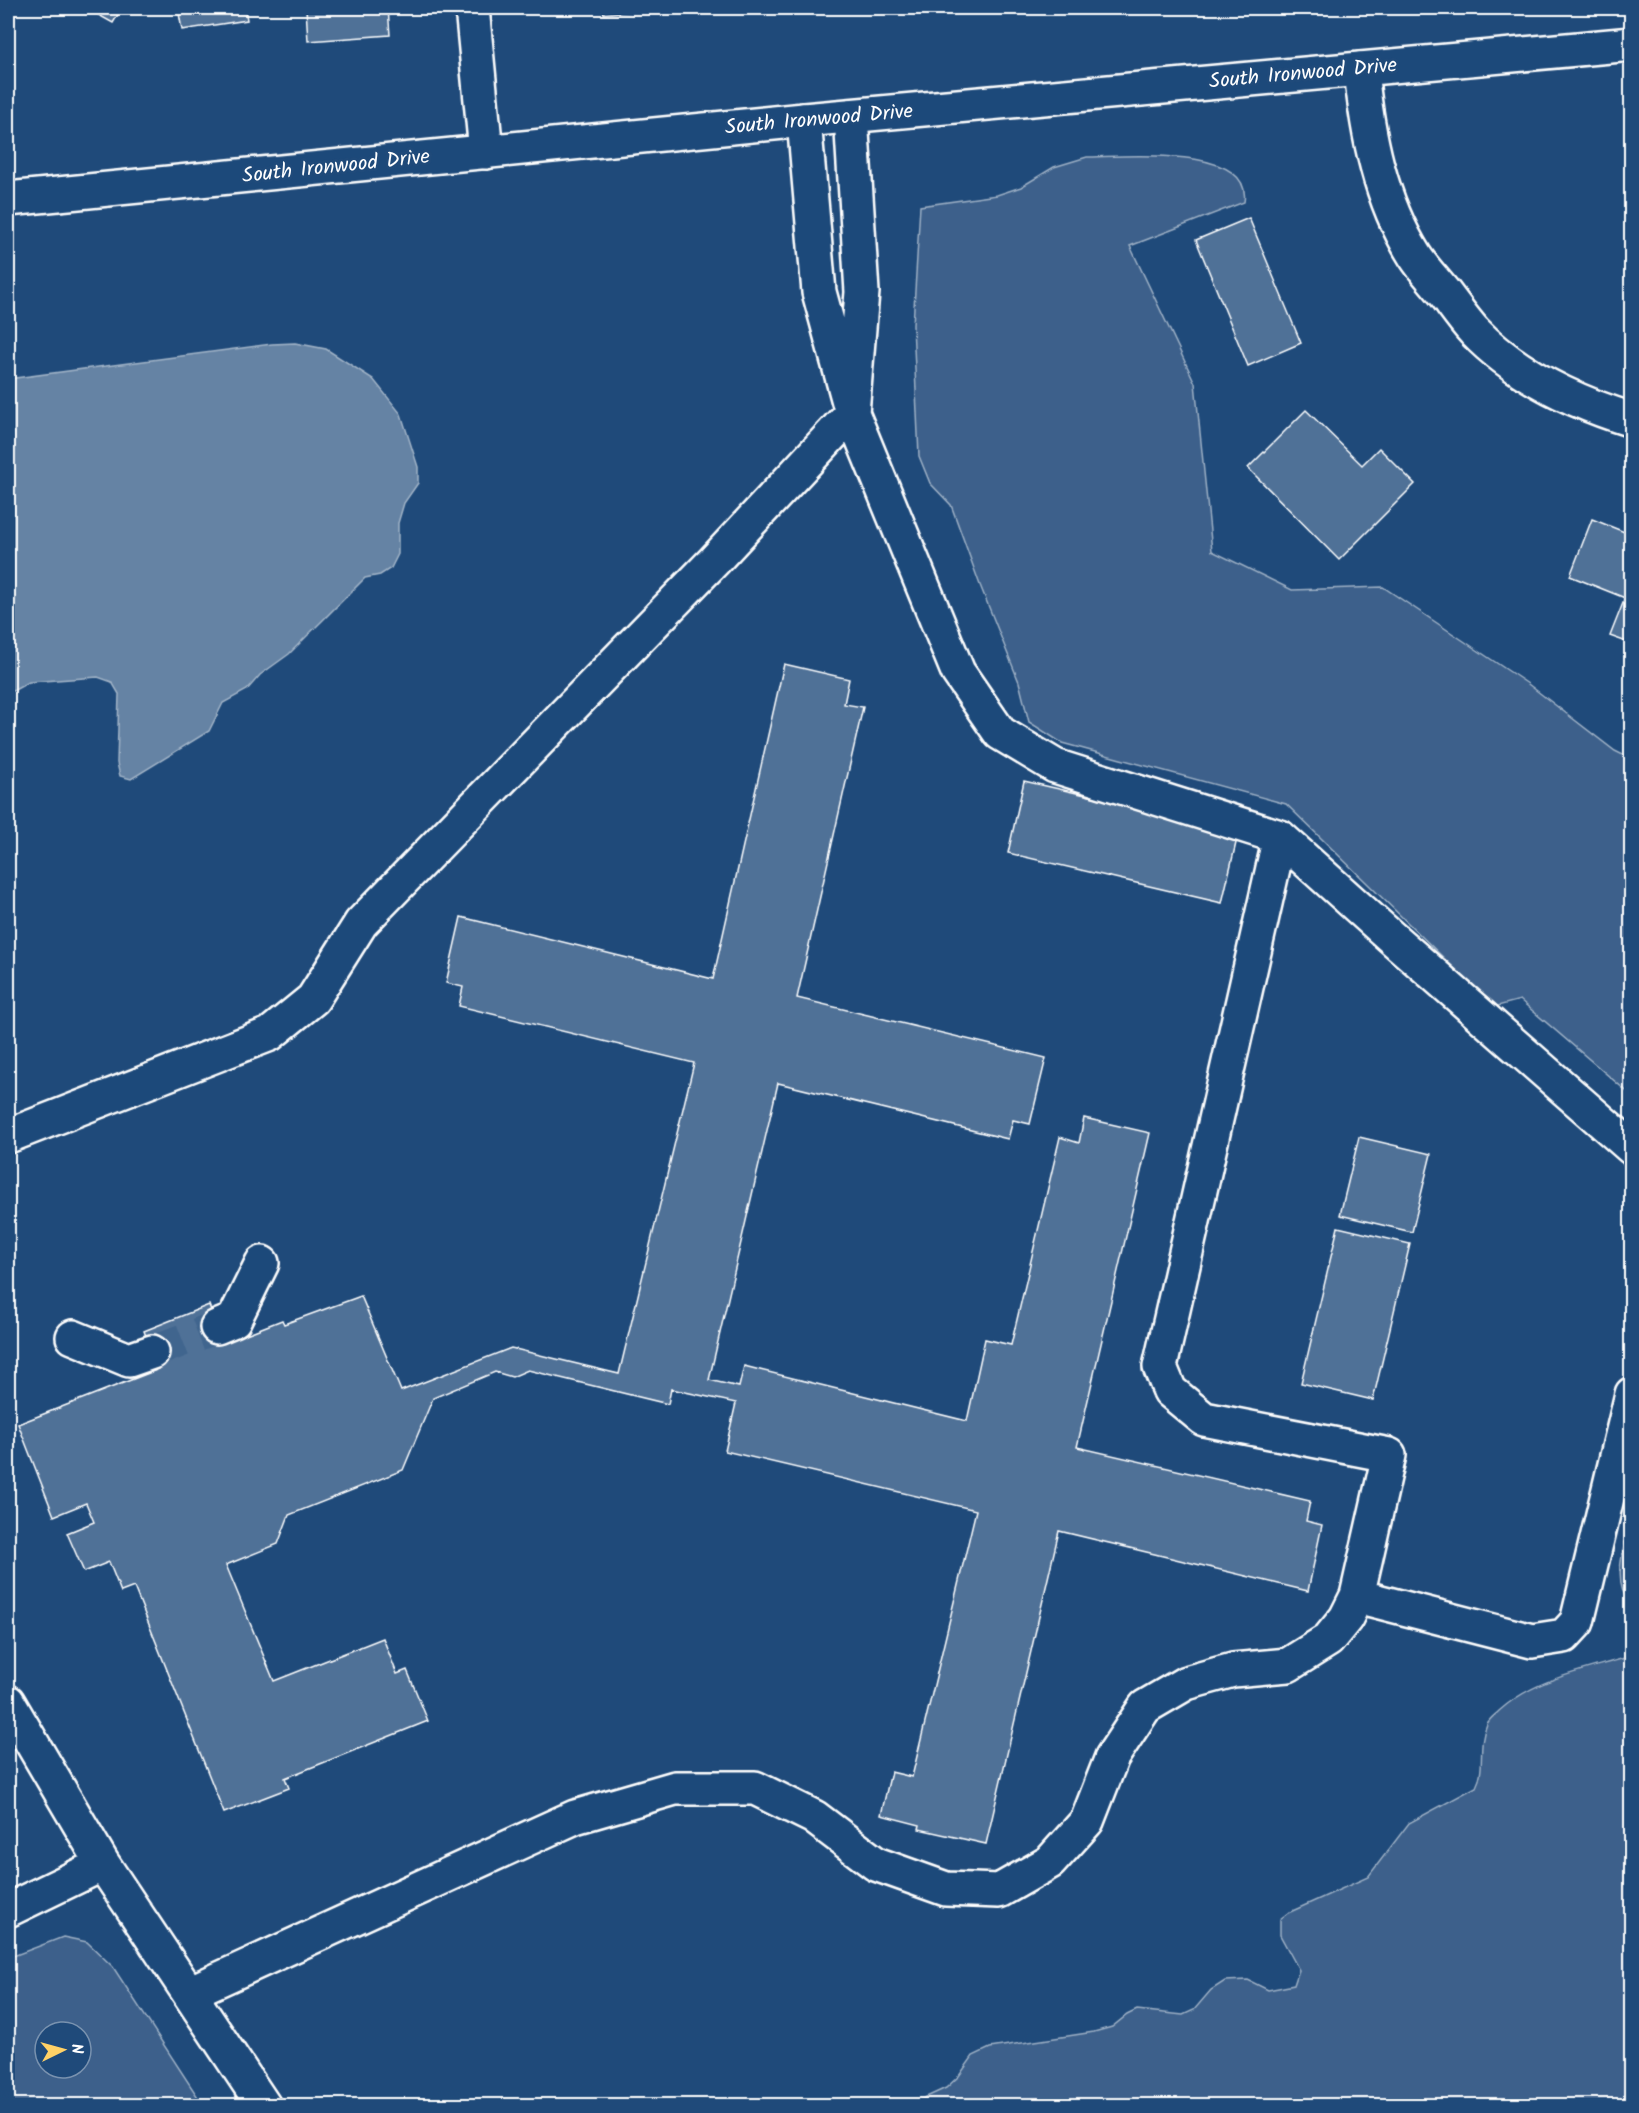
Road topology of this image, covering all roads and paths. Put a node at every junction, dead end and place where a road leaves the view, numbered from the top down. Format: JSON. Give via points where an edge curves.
{"nodes":[{"id":1,"x":472,"y":8,"type":"edge"},
{"id":2,"x":1632,"y":44,"type":"edge"},
{"id":3,"x":1361,"y":69,"type":"junction"},
{"id":4,"x":851,"y":116,"type":"junction"},
{"id":5,"x":804,"y":120,"type":"junction"},
{"id":6,"x":486,"y":152,"type":"junction"},
{"id":7,"x":8,"y":199,"type":"edge"},
{"id":8,"x":852,"y":413,"type":"junction"},
{"id":9,"x":1632,"y":420,"type":"edge"},
{"id":10,"x":1280,"y":837,"type":"junction"},
{"id":11,"x":8,"y":1136,"type":"edge"},
{"id":12,"x":1632,"y":1148,"type":"edge"},
{"id":13,"x":262,"y":1263,"type":"dead end"},
{"id":14,"x":217,"y":1327,"type":"tunnel mouth"},
{"id":15,"x":73,"y":1337,"type":"dead end"},
{"id":16,"x":152,"y":1352,"type":"tunnel mouth"},
{"id":17,"x":1632,"y":1394,"type":"edge"},
{"id":18,"x":1357,"y":1596,"type":"junction"},
{"id":19,"x":8,"y":1702,"type":"edge"},
{"id":20,"x":103,"y":1864,"type":"junction"},
{"id":21,"x":8,"y":1911,"type":"edge"},
{"id":22,"x":189,"y":1993,"type":"junction"},
{"id":23,"x":264,"y":2106,"type":"edge"}],
"edges":[{"from":1,"to":6,"type":"main road"},
{"from":2,"to":3,"type":"main road","name":"South Ironwood Drive"},
{"from":3,"to":4,"type":"main road","name":"South Ironwood Drive"},
{"from":3,"to":9,"type":"main road","via":[[1373,154],[1396,220],[1416,257],[1474,331],[1503,357],[1574,399]]},
{"from":4,"to":5,"type":"main road","name":"South Ironwood Drive"},
{"from":4,"to":8,"type":"main road","via":[[862,292]]},
{"from":5,"to":6,"type":"main road","name":"South Ironwood Drive"},
{"from":5,"to":8,"type":"main road","via":[[819,292]]},
{"from":6,"to":7,"type":"main road","name":"South Ironwood Drive"},
{"from":8,"to":10,"type":"main road","via":[[958,672],[1000,733],[1055,766]]},
{"from":8,"to":11,"type":"main road","via":[[714,561],[361,923],[313,999],[270,1034]]},
{"from":10,"to":12,"type":"main road"},
{"from":10,"to":18,"type":"main road","via":[[1160,1367],[1170,1391],[1204,1419],[1389,1455]]},
{"from":13,"to":14,"type":"main road","via":[[234,1320]]},
{"from":15,"to":16,"type":"main road","via":[[129,1360]]},
{"from":17,"to":18,"type":"main road","via":[[1577,1623],[1564,1636],[1532,1641]]},
{"from":18,"to":22,"type":"main road","via":[[1328,1640],[1288,1665],[1233,1670],[1186,1683],[1146,1707],[1112,1757],[1087,1821],[1050,1862],[999,1891],[946,1889],[876,1864],[814,1817],[755,1788],[675,1788],[575,1817]]},
{"from":19,"to":20,"type":"main road"},
{"from":20,"to":21,"type":"main road"},
{"from":20,"to":22,"type":"main road"},
{"from":22,"to":23,"type":"main road"}]}
